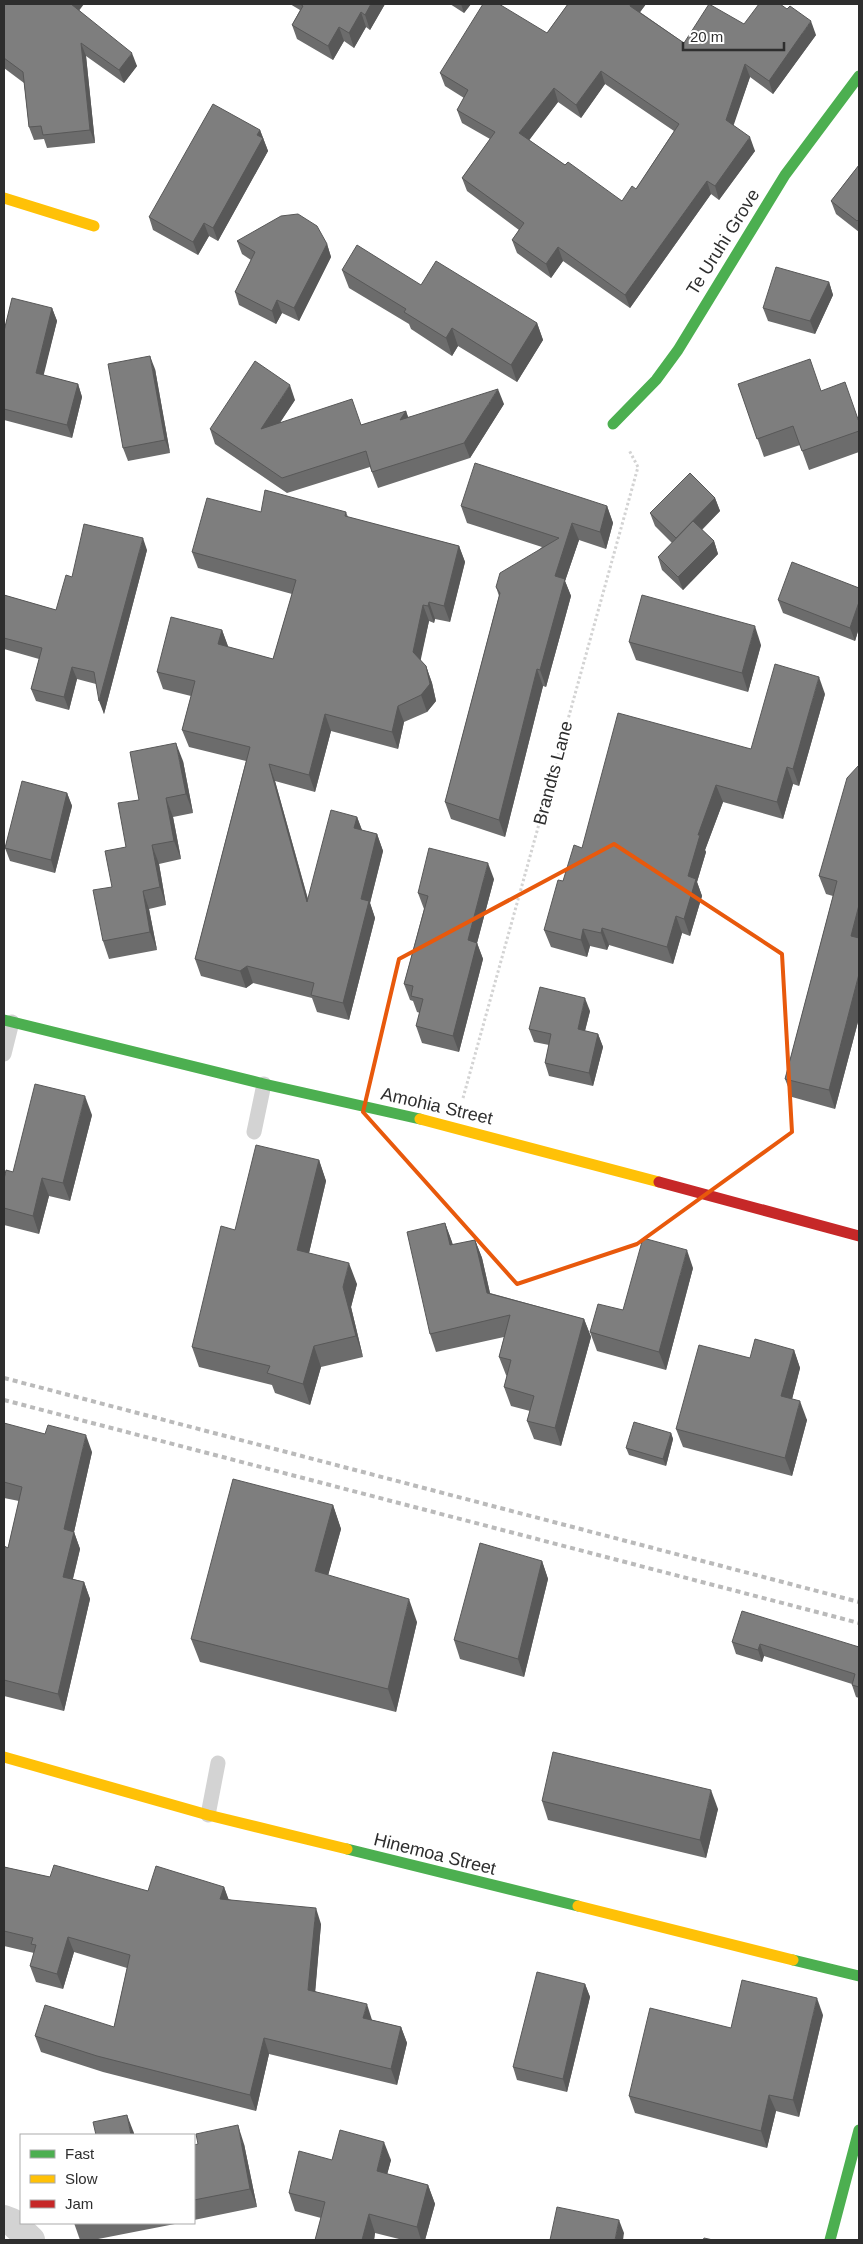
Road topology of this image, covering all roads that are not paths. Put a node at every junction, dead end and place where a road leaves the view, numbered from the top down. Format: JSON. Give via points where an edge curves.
{"nodes":[{"id":1,"x":859,"y":76,"type":"edge"},
{"id":2,"x":4,"y":198,"type":"edge"},
{"id":3,"x":94,"y":226,"type":"dead end"},
{"id":4,"x":613,"y":424,"type":"road end"},
{"id":5,"x":8,"y":1021,"type":"edge"},
{"id":6,"x":4,"y":1054,"type":"edge"},
{"id":7,"x":264,"y":1084,"type":"junction"},
{"id":8,"x":254,"y":1132,"type":"dead end"},
{"id":9,"x":859,"y":1236,"type":"edge"},
{"id":10,"x":4,"y":1757,"type":"edge"},
{"id":11,"x":218,"y":1763,"type":"dead end"},
{"id":12,"x":208,"y":1815,"type":"junction"},
{"id":13,"x":859,"y":1976,"type":"edge"},
{"id":14,"x":859,"y":2130,"type":"edge"},
{"id":15,"x":4,"y":2219,"type":"edge"},
{"id":16,"x":31,"y":2240,"type":"edge"},
{"id":17,"x":830,"y":2240,"type":"edge"}],
"edges":[{"from":1,"to":4,"type":"street","name":"Te Uruhi Grove","via":[[785,175],[678,350],[656,380]]},
{"from":2,"to":3,"type":"street"},
{"from":5,"to":6,"type":"lane"},
{"from":5,"to":7,"type":"street","name":"Amohia Street"},
{"from":7,"to":8,"type":"lane"},
{"from":7,"to":9,"type":"street","name":"Amohia Street","via":[[455,1127]]},
{"from":10,"to":12,"type":"street","name":"Hinemoa Street"},
{"from":11,"to":12,"type":"lane"},
{"from":12,"to":13,"type":"street","name":"Hinemoa Street"},
{"from":14,"to":17,"type":"street"},
{"from":15,"to":16,"type":"street","via":[[12,2222]]}]}
